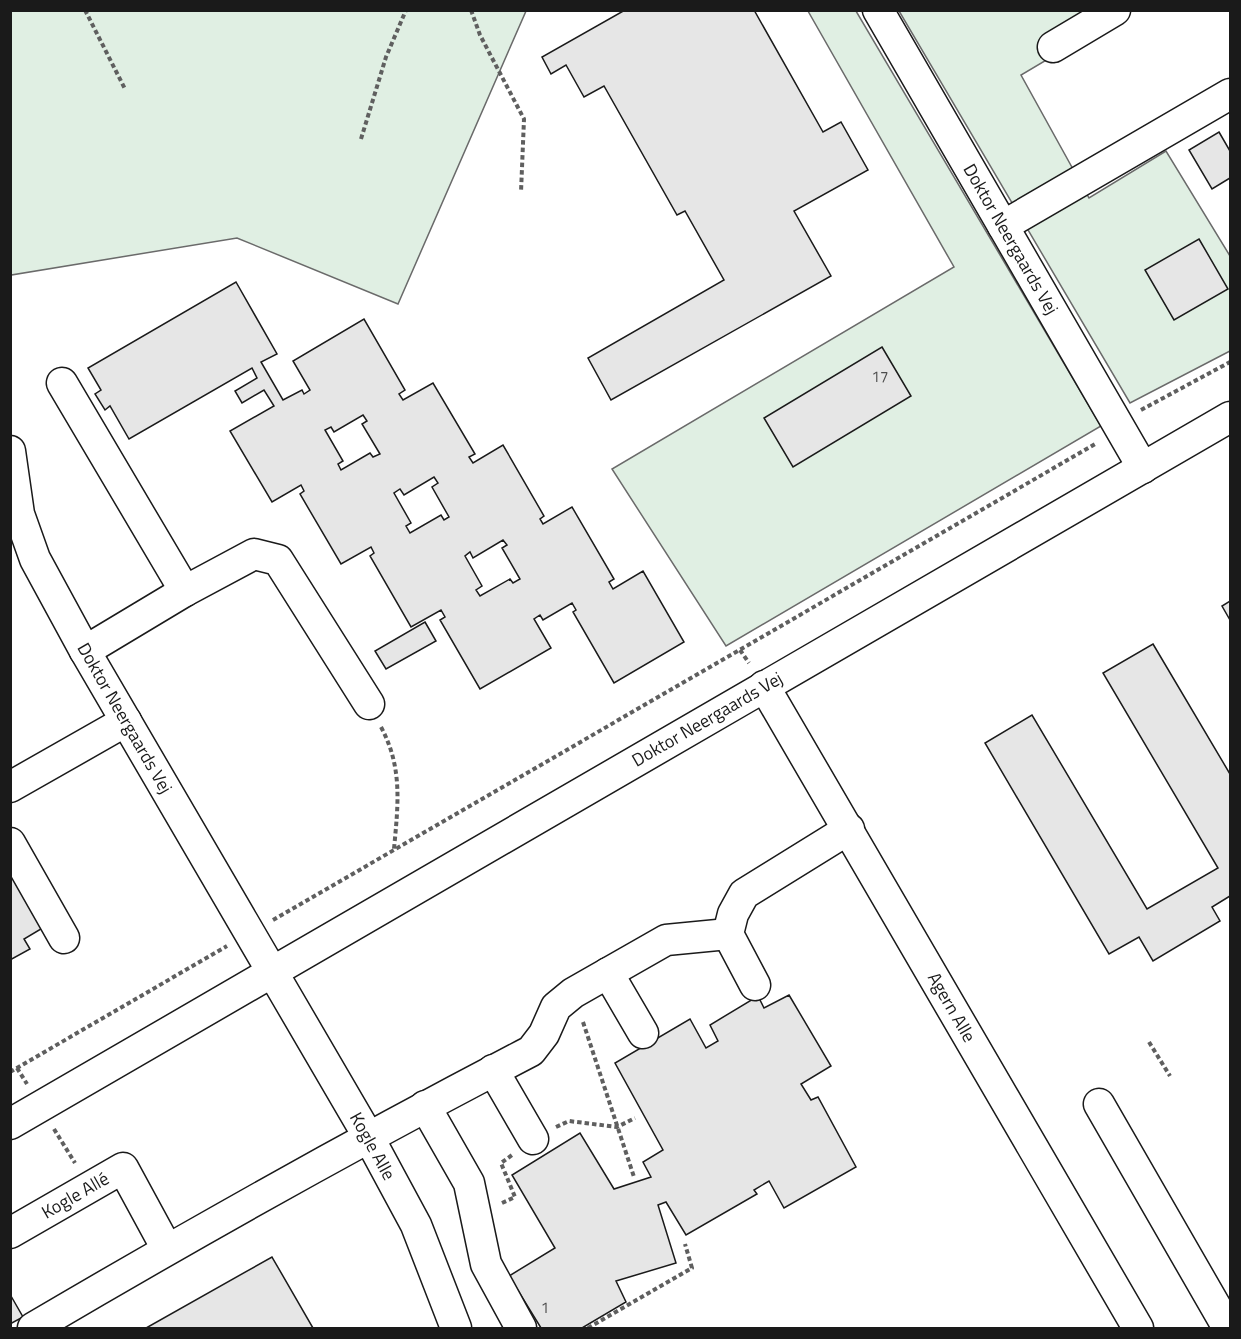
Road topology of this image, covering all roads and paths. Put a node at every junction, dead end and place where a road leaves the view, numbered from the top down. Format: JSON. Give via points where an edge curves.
{"nodes":[{"id":1,"x":85,"y":10,"type":"edge"},
{"id":2,"x":406,"y":10,"type":"edge"},
{"id":3,"x":471,"y":10,"type":"edge"},
{"id":4,"x":878,"y":10,"type":"edge"},
{"id":5,"x":1115,"y":10,"type":"edge"},
{"id":6,"x":1053,"y":46,"type":"dead end"},
{"id":7,"x":125,"y":89,"type":"dead end"},
{"id":8,"x":1230,"y":94,"type":"edge"},
{"id":9,"x":361,"y":139,"type":"dead end"},
{"id":10,"x":520,"y":192,"type":"dead end"},
{"id":11,"x":1003,"y":226,"type":"junction"},
{"id":12,"x":1230,"y":362,"type":"edge"},
{"id":13,"x":62,"y":384,"type":"dead end"},
{"id":14,"x":1230,"y":417,"type":"edge"},
{"id":15,"x":1118,"y":423,"type":"junction"},
{"id":16,"x":10,"y":451,"type":"edge"},
{"id":17,"x":1143,"y":468,"type":"junction"},
{"id":18,"x":185,"y":591,"type":"junction"},
{"id":19,"x":85,"y":651,"type":"junction"},
{"id":20,"x":765,"y":686,"type":"junction"},
{"id":21,"x":369,"y":704,"type":"joint"},
{"id":22,"x":126,"y":721,"type":"junction"},
{"id":23,"x":10,"y":787,"type":"edge"},
{"id":24,"x":849,"y":829,"type":"junction"},
{"id":25,"x":10,"y":843,"type":"edge"},
{"id":26,"x":394,"y":849,"type":"junction"},
{"id":27,"x":250,"y":933,"type":"junction"},
{"id":28,"x":728,"y":934,"type":"junction"},
{"id":29,"x":64,"y":938,"type":"dead end"},
{"id":30,"x":273,"y":972,"type":"junction"},
{"id":31,"x":608,"y":973,"type":"junction"},
{"id":32,"x":755,"y":985,"type":"dead end"},
{"id":33,"x":573,"y":993,"type":"junction"},
{"id":34,"x":643,"y":1033,"type":"dead end"},
{"id":35,"x":1149,"y":1042,"type":"dead end"},
{"id":36,"x":494,"y":1070,"type":"junction"},
{"id":37,"x":10,"y":1072,"type":"edge"},
{"id":38,"x":1170,"y":1076,"type":"dead end"},
{"id":39,"x":1099,"y":1104,"type":"dead end"},
{"id":40,"x":425,"y":1106,"type":"junction"},
{"id":41,"x":10,"y":1124,"type":"edge"},
{"id":42,"x":368,"y":1136,"type":"junction"},
{"id":43,"x":533,"y":1139,"type":"dead end"},
{"id":44,"x":634,"y":1177,"type":"dead end"},
{"id":45,"x":10,"y":1233,"type":"edge"},
{"id":46,"x":685,"y":1244,"type":"dead end"},
{"id":47,"x":167,"y":1249,"type":"junction"},
{"id":48,"x":33,"y":1329,"type":"edge"},
{"id":49,"x":456,"y":1329,"type":"edge"},
{"id":50,"x":521,"y":1329,"type":"edge"},
{"id":51,"x":588,"y":1329,"type":"edge"},
{"id":52,"x":1138,"y":1329,"type":"edge"},
{"id":53,"x":1228,"y":1329,"type":"edge"}],
"edges":[{"from":1,"to":7,"type":"path"},
{"from":2,"to":9,"type":"path","via":[[386,57]]},
{"from":3,"to":10,"type":"path","via":[[524,118]]},
{"from":4,"to":11,"type":"street","name":"Doktor Neergaards Vej"},
{"from":5,"to":6,"type":"street"},
{"from":8,"to":11,"type":"street"},
{"from":11,"to":15,"type":"street","name":"Doktor Neergaards Vej"},
{"from":12,"to":15,"type":"path"},
{"from":13,"to":18,"type":"street"},
{"from":14,"to":17,"type":"street","name":"Doktor Neergaards Vej"},
{"from":15,"to":17,"type":"street","name":"Doktor Neergaards Vej"},
{"from":15,"to":26,"type":"path","via":[[1098,442]]},
{"from":16,"to":19,"type":"street","name":"Doktor Neergaards Vej","via":[[19,514],[35,559]]},
{"from":17,"to":20,"type":"street","name":"Doktor Neergaards Vej"},
{"from":18,"to":19,"type":"street"},
{"from":18,"to":21,"type":"street","via":[[254,554],[278,560]]},
{"from":19,"to":22,"type":"street","name":"Doktor Neergaards Vej"},
{"from":20,"to":24,"type":"street","name":"Agern Alle"},
{"from":20,"to":30,"type":"street","name":"Doktor Neergaards Vej"},
{"from":21,"to":26,"type":"path","via":[[397,770]]},
{"from":22,"to":23,"type":"street"},
{"from":22,"to":27,"type":"street","name":"Doktor Neergaards Vej"},
{"from":24,"to":28,"type":"street","via":[[744,894]]},
{"from":24,"to":52,"type":"street","name":"Agern Alle"},
{"from":25,"to":29,"type":"street"},
{"from":26,"to":27,"type":"path"},
{"from":27,"to":30,"type":"street","name":"Doktor Neergaards Vej"},
{"from":27,"to":37,"type":"path"},
{"from":28,"to":31,"type":"street","via":[[666,940]]},
{"from":28,"to":32,"type":"street"},
{"from":30,"to":41,"type":"street","name":"Doktor Neergaards Vej"},
{"from":30,"to":42,"type":"street","name":"Kogle Alle"},
{"from":31,"to":33,"type":"street"},
{"from":31,"to":34,"type":"street"},
{"from":33,"to":36,"type":"street","via":[[556,1007],[531,1051]]},
{"from":33,"to":44,"type":"path"},
{"from":35,"to":38,"type":"path"},
{"from":36,"to":40,"type":"street"},
{"from":36,"to":43,"type":"street"},
{"from":39,"to":53,"type":"street"},
{"from":40,"to":42,"type":"street"},
{"from":40,"to":50,"type":"street","via":[[469,1183],[486,1264]]},
{"from":42,"to":47,"type":"street"},
{"from":42,"to":49,"type":"street","name":"Kogle Alle","via":[[416,1225]]},
{"from":45,"to":47,"type":"street","name":"Kogle Allé","via":[[123,1168]]},
{"from":46,"to":51,"type":"path","via":[[692,1268]]},
{"from":47,"to":48,"type":"street"}]}
